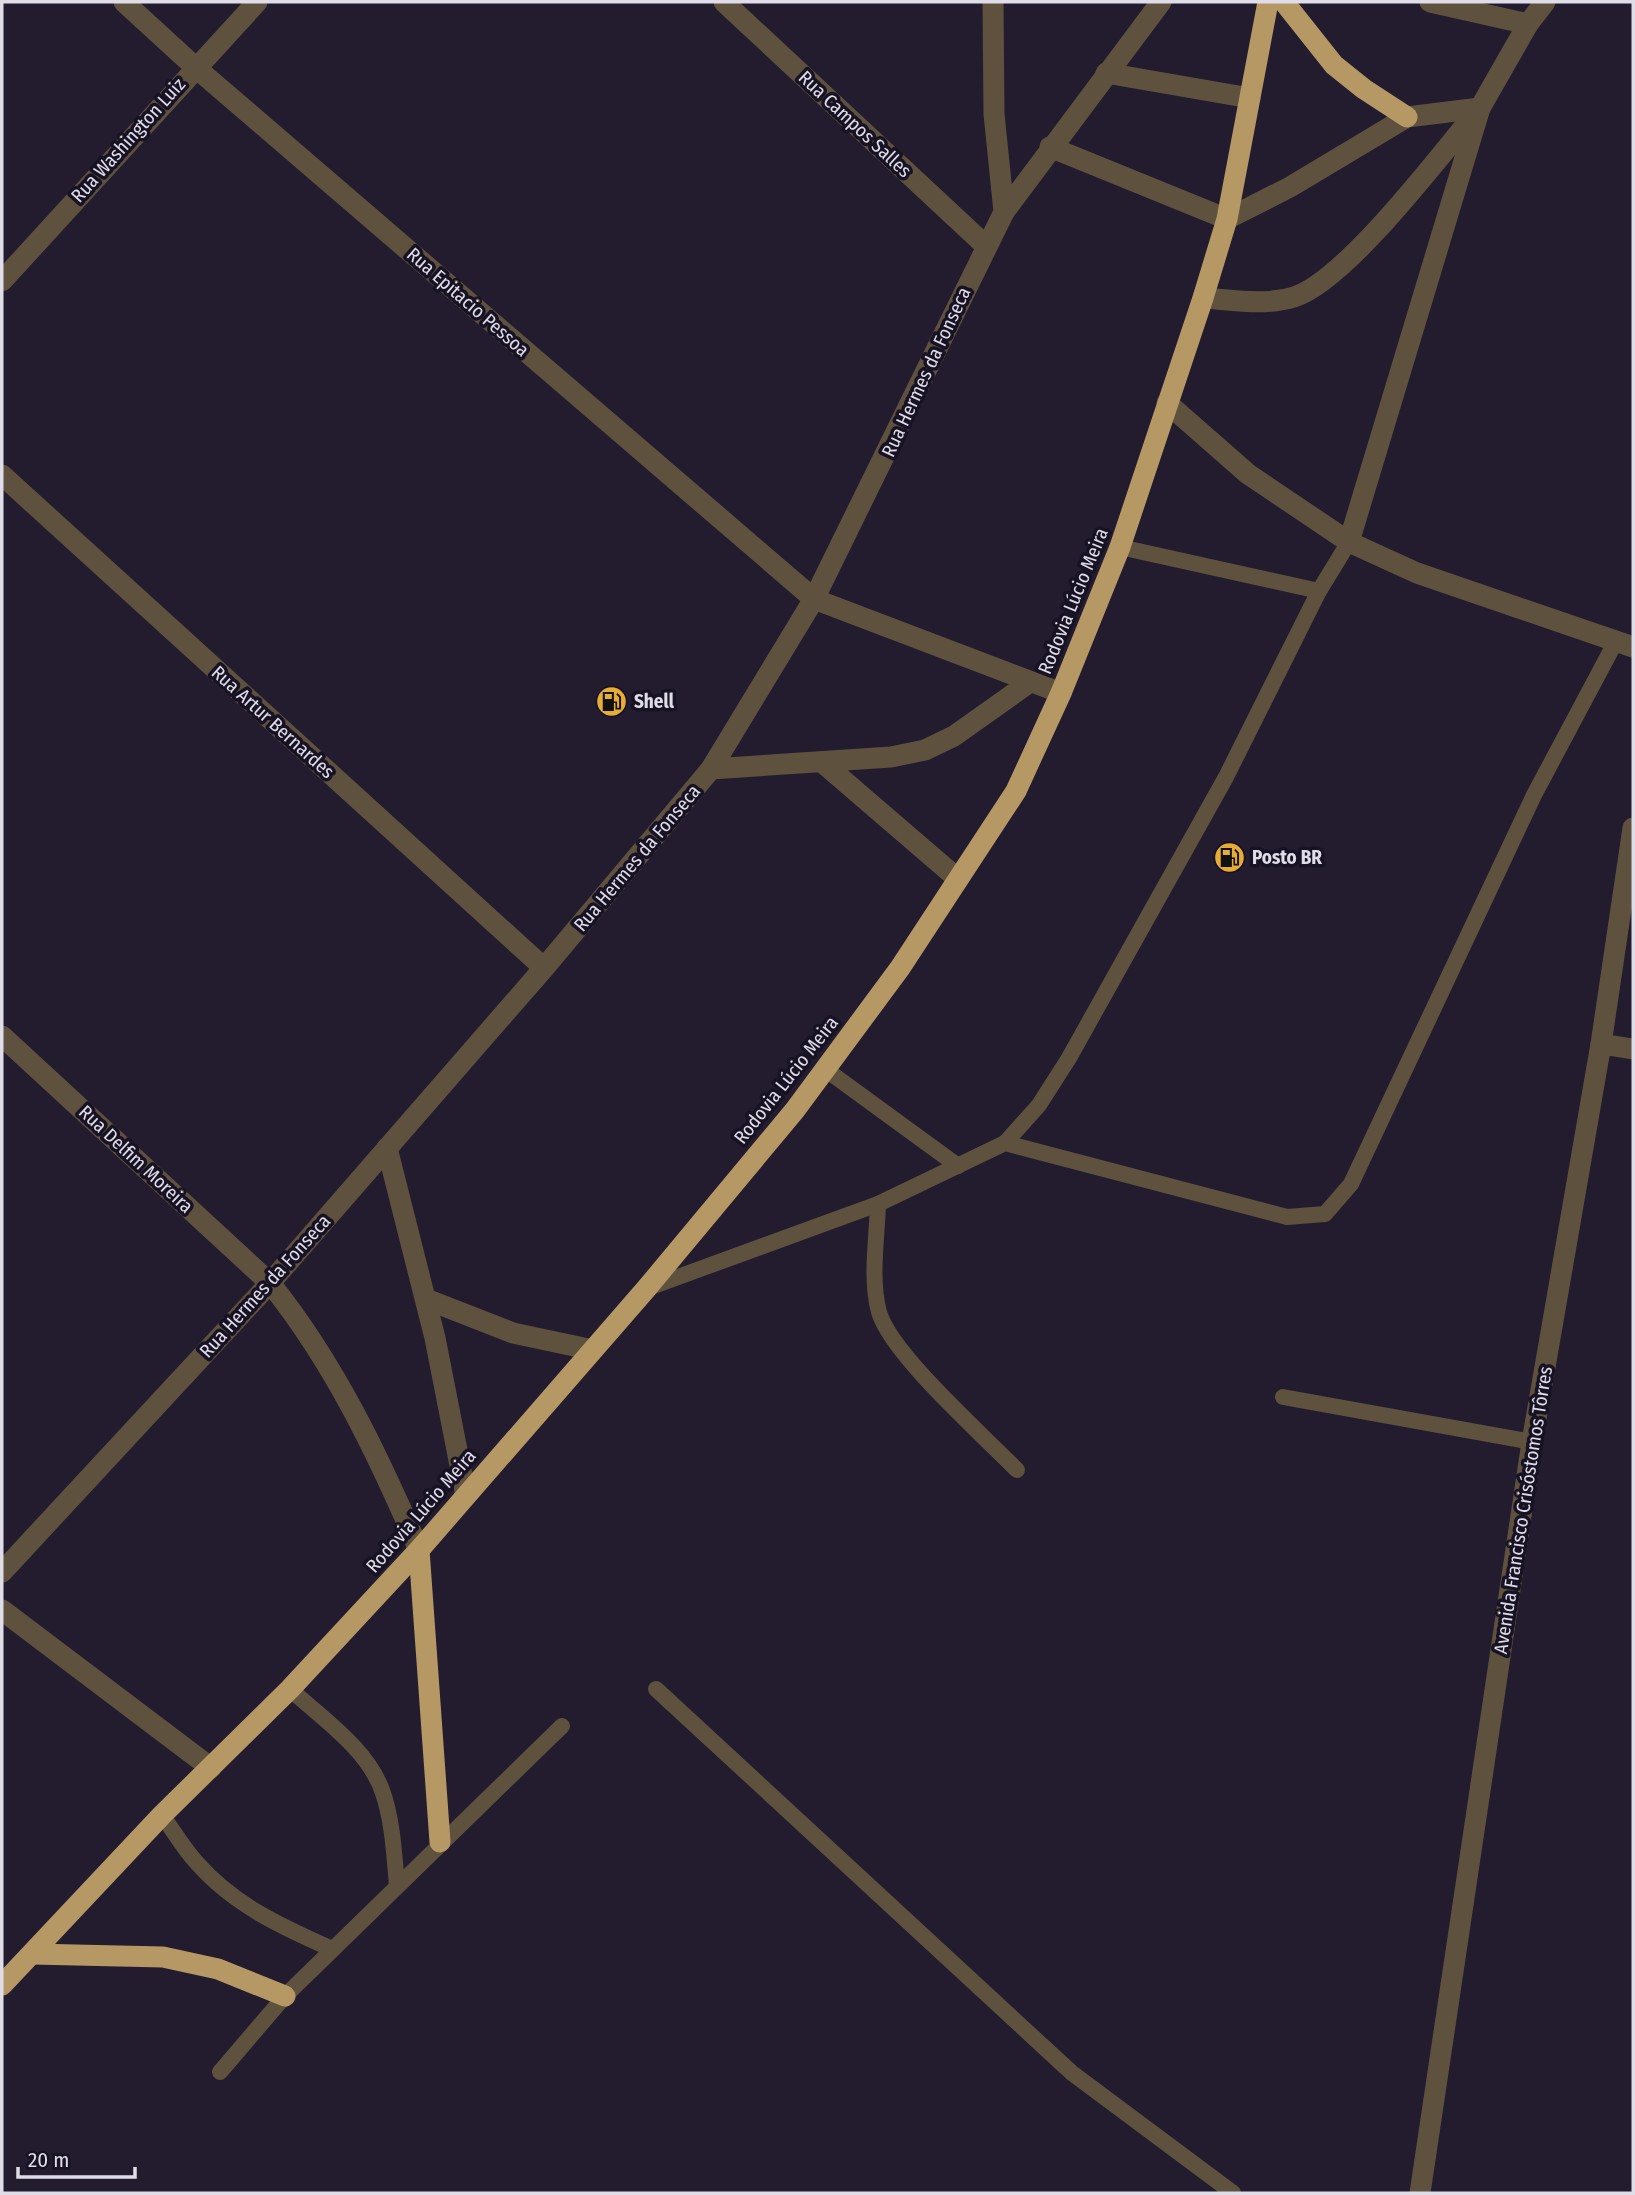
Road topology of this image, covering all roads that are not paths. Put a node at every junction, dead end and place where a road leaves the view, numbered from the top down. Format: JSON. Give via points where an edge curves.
{"nodes":[{"id":1,"x":124,"y":2,"type":"edge"},
{"id":2,"x":257,"y":2,"type":"edge"},
{"id":3,"x":724,"y":2,"type":"edge"},
{"id":4,"x":993,"y":2,"type":"edge"},
{"id":5,"x":1161,"y":2,"type":"edge"},
{"id":6,"x":1268,"y":2,"type":"edge"},
{"id":7,"x":1284,"y":2,"type":"edge"},
{"id":8,"x":1430,"y":2,"type":"edge"},
{"id":9,"x":1545,"y":2,"type":"edge"},
{"id":10,"x":1528,"y":24,"type":"junction"},
{"id":11,"x":195,"y":67,"type":"junction"},
{"id":12,"x":1106,"y":73,"type":"junction"},
{"id":13,"x":1250,"y":99,"type":"junction"},
{"id":14,"x":1480,"y":108,"type":"junction"},
{"id":15,"x":1406,"y":117,"type":"junction"},
{"id":16,"x":1050,"y":147,"type":"junction"},
{"id":17,"x":1004,"y":212,"type":"junction"},
{"id":18,"x":1227,"y":219,"type":"junction"},
{"id":19,"x":986,"y":246,"type":"junction"},
{"id":20,"x":2,"y":281,"type":"edge"},
{"id":21,"x":1203,"y":298,"type":"junction"},
{"id":22,"x":1167,"y":403,"type":"junction"},
{"id":23,"x":2,"y":475,"type":"edge"},
{"id":24,"x":1349,"y":542,"type":"junction"},
{"id":25,"x":1120,"y":547,"type":"junction"},
{"id":26,"x":1319,"y":591,"type":"junction"},
{"id":27,"x":814,"y":599,"type":"junction"},
{"id":28,"x":1624,"y":644,"type":"edge"},
{"id":29,"x":1031,"y":682,"type":"junction"},
{"id":30,"x":1061,"y":693,"type":"junction"},
{"id":31,"x":822,"y":762,"type":"junction"},
{"id":32,"x":711,"y":769,"type":"junction"},
{"id":33,"x":1633,"y":828,"type":"edge"},
{"id":34,"x":958,"y":879,"type":"junction"},
{"id":35,"x":544,"y":968,"type":"junction"},
{"id":36,"x":2,"y":1036,"type":"edge"},
{"id":37,"x":1601,"y":1044,"type":"junction"},
{"id":38,"x":1633,"y":1049,"type":"edge"},
{"id":39,"x":825,"y":1069,"type":"junction"},
{"id":40,"x":1005,"y":1143,"type":"junction"},
{"id":41,"x":387,"y":1148,"type":"junction"},
{"id":42,"x":958,"y":1166,"type":"junction"},
{"id":43,"x":878,"y":1204,"type":"junction"},
{"id":44,"x":270,"y":1283,"type":"junction"},
{"id":45,"x":646,"y":1289,"type":"junction"},
{"id":46,"x":426,"y":1299,"type":"junction"},
{"id":47,"x":593,"y":1350,"type":"junction"},
{"id":48,"x":1283,"y":1397,"type":"dead end"},
{"id":49,"x":1532,"y":1442,"type":"junction"},
{"id":50,"x":1017,"y":1470,"type":"dead end"},
{"id":51,"x":466,"y":1496,"type":"junction"},
{"id":52,"x":419,"y":1550,"type":"junction"},
{"id":53,"x":2,"y":1572,"type":"edge"},
{"id":54,"x":2,"y":1610,"type":"edge"},
{"id":55,"x":290,"y":1689,"type":"junction"},
{"id":56,"x":656,"y":1689,"type":"dead end"},
{"id":57,"x":562,"y":1726,"type":"dead end"},
{"id":58,"x":211,"y":1768,"type":"junction"},
{"id":59,"x":162,"y":1815,"type":"junction"},
{"id":60,"x":440,"y":1842,"type":"junction"},
{"id":61,"x":397,"y":1885,"type":"junction"},
{"id":62,"x":332,"y":1949,"type":"junction"},
{"id":63,"x":32,"y":1954,"type":"junction"},
{"id":64,"x":2,"y":1985,"type":"edge"},
{"id":65,"x":285,"y":1996,"type":"junction"},
{"id":66,"x":220,"y":2072,"type":"dead end"},
{"id":67,"x":1233,"y":2193,"type":"edge"},
{"id":68,"x":1420,"y":2193,"type":"edge"}],
"edges":[{"from":1,"to":11,"type":"street","name":"Rua Epitacio Pessoa"},
{"from":2,"to":11,"type":"street","name":"Rua Washington Luiz"},
{"from":3,"to":19,"type":"street","name":"Rua Campos Salles"},
{"from":4,"to":17,"type":"street","via":[[994,114]]},
{"from":5,"to":12,"type":"street"},
{"from":6,"to":13,"type":"highway","name":"Rodovia Lúcio Meira"},
{"from":7,"to":15,"type":"highway","via":[[1334,65]]},
{"from":8,"to":10,"type":"street"},
{"from":9,"to":10,"type":"street"},
{"from":10,"to":14,"type":"street"},
{"from":11,"to":20,"type":"street","name":"Rua Washington Luiz"},
{"from":11,"to":27,"type":"street","name":"Rua Epitacio Pessoa"},
{"from":12,"to":13,"type":"street"},
{"from":12,"to":16,"type":"street"},
{"from":13,"to":18,"type":"highway","name":"Rodovia Lúcio Meira"},
{"from":14,"to":15,"type":"street"},
{"from":14,"to":21,"type":"street","via":[[1376,230],[1328,278],[1296,297],[1264,302]]},
{"from":14,"to":24,"type":"street"},
{"from":15,"to":18,"type":"street"},
{"from":16,"to":17,"type":"street"},
{"from":16,"to":18,"type":"street"},
{"from":17,"to":19,"type":"street","name":"Rua Hermes da Fonseca"},
{"from":18,"to":21,"type":"highway","name":"Rodovia Lúcio Meira"},
{"from":19,"to":27,"type":"street","name":"Rua Hermes da Fonseca"},
{"from":21,"to":22,"type":"highway","name":"Rodovia Lúcio Meira"},
{"from":22,"to":24,"type":"street","via":[[1248,474]]},
{"from":22,"to":25,"type":"highway","name":"Rodovia Lúcio Meira"},
{"from":23,"to":35,"type":"street","name":"Rua Artur Bernardes"},
{"from":24,"to":26,"type":"lane"},
{"from":24,"to":28,"type":"street","via":[[1417,573]]},
{"from":25,"to":26,"type":"lane"},
{"from":25,"to":30,"type":"highway","name":"Rodovia Lúcio Meira"},
{"from":26,"to":40,"type":"lane","via":[[1226,777],[1069,1058],[1039,1105]]},
{"from":27,"to":29,"type":"street","name":"Rua Epitacio Pessoa"},
{"from":27,"to":32,"type":"street","name":"Rua Hermes da Fonseca"},
{"from":28,"to":40,"type":"lane","via":[[1534,795],[1351,1184],[1325,1214],[1287,1217]]},
{"from":29,"to":30,"type":"street","name":"Rua Epitacio Pessoa"},
{"from":29,"to":31,"type":"street","via":[[954,736],[925,750]]},
{"from":30,"to":34,"type":"highway","name":"Rodovia Lúcio Meira","via":[[1016,791]]},
{"from":31,"to":32,"type":"street"},
{"from":31,"to":34,"type":"street"},
{"from":32,"to":35,"type":"street","name":"Rua Hermes da Fonseca"},
{"from":33,"to":37,"type":"street","name":"Avenida Francisco Crisóstomos Tôrres"},
{"from":34,"to":39,"type":"highway","name":"Rodovia Lúcio Meira","via":[[900,968]]},
{"from":35,"to":41,"type":"street","name":"Rua Hermes da Fonseca"},
{"from":36,"to":44,"type":"street","name":"Rua Delfim Moreira"},
{"from":37,"to":38,"type":"street"},
{"from":37,"to":49,"type":"street","name":"Avenida Francisco Crisóstomos Tôrres"},
{"from":39,"to":42,"type":"lane"},
{"from":39,"to":45,"type":"highway","name":"Rodovia Lúcio Meira"},
{"from":40,"to":42,"type":"lane"},
{"from":41,"to":44,"type":"street","name":"Rua Hermes da Fonseca"},
{"from":41,"to":46,"type":"street"},
{"from":42,"to":43,"type":"lane"},
{"from":43,"to":45,"type":"lane"},
{"from":43,"to":50,"type":"lane","via":[[876,1286],[879,1312],[892,1341]]},
{"from":44,"to":52,"type":"street","name":"Rua Delfim Moreira","via":[[303,1324],[351,1403]]},
{"from":44,"to":53,"type":"street","name":"Rua Hermes da Fonseca"},
{"from":45,"to":47,"type":"highway","name":"Rodovia Lúcio Meira"},
{"from":46,"to":47,"type":"street","via":[[513,1333]]},
{"from":46,"to":51,"type":"street"},
{"from":47,"to":51,"type":"highway","name":"Rodovia Lúcio Meira"},
{"from":48,"to":49,"type":"lane"},
{"from":49,"to":68,"type":"street","name":"Avenida Francisco Crisóstomos Tôrres"},
{"from":51,"to":52,"type":"highway","name":"Rodovia Lúcio Meira"},
{"from":52,"to":55,"type":"highway","name":"Rodovia Lúcio Meira"},
{"from":52,"to":60,"type":"highway"},
{"from":54,"to":58,"type":"street"},
{"from":55,"to":58,"type":"highway","name":"Rodovia Lúcio Meira"},
{"from":55,"to":61,"type":"lane","via":[[360,1753],[383,1791]]},
{"from":56,"to":67,"type":"lane","via":[[1072,2073]]},
{"from":57,"to":60,"type":"lane"},
{"from":58,"to":59,"type":"highway","name":"Rodovia Lúcio Meira"},
{"from":59,"to":62,"type":"lane","via":[[196,1862],[236,1899],[272,1922]]},
{"from":59,"to":63,"type":"highway","name":"Rodovia Lúcio Meira"},
{"from":60,"to":61,"type":"lane"},
{"from":61,"to":62,"type":"lane"},
{"from":62,"to":65,"type":"lane"},
{"from":63,"to":64,"type":"highway","name":"Rodovia Lúcio Meira"},
{"from":63,"to":65,"type":"highway","via":[[163,1957],[218,1969]]},
{"from":65,"to":66,"type":"lane"}]}
